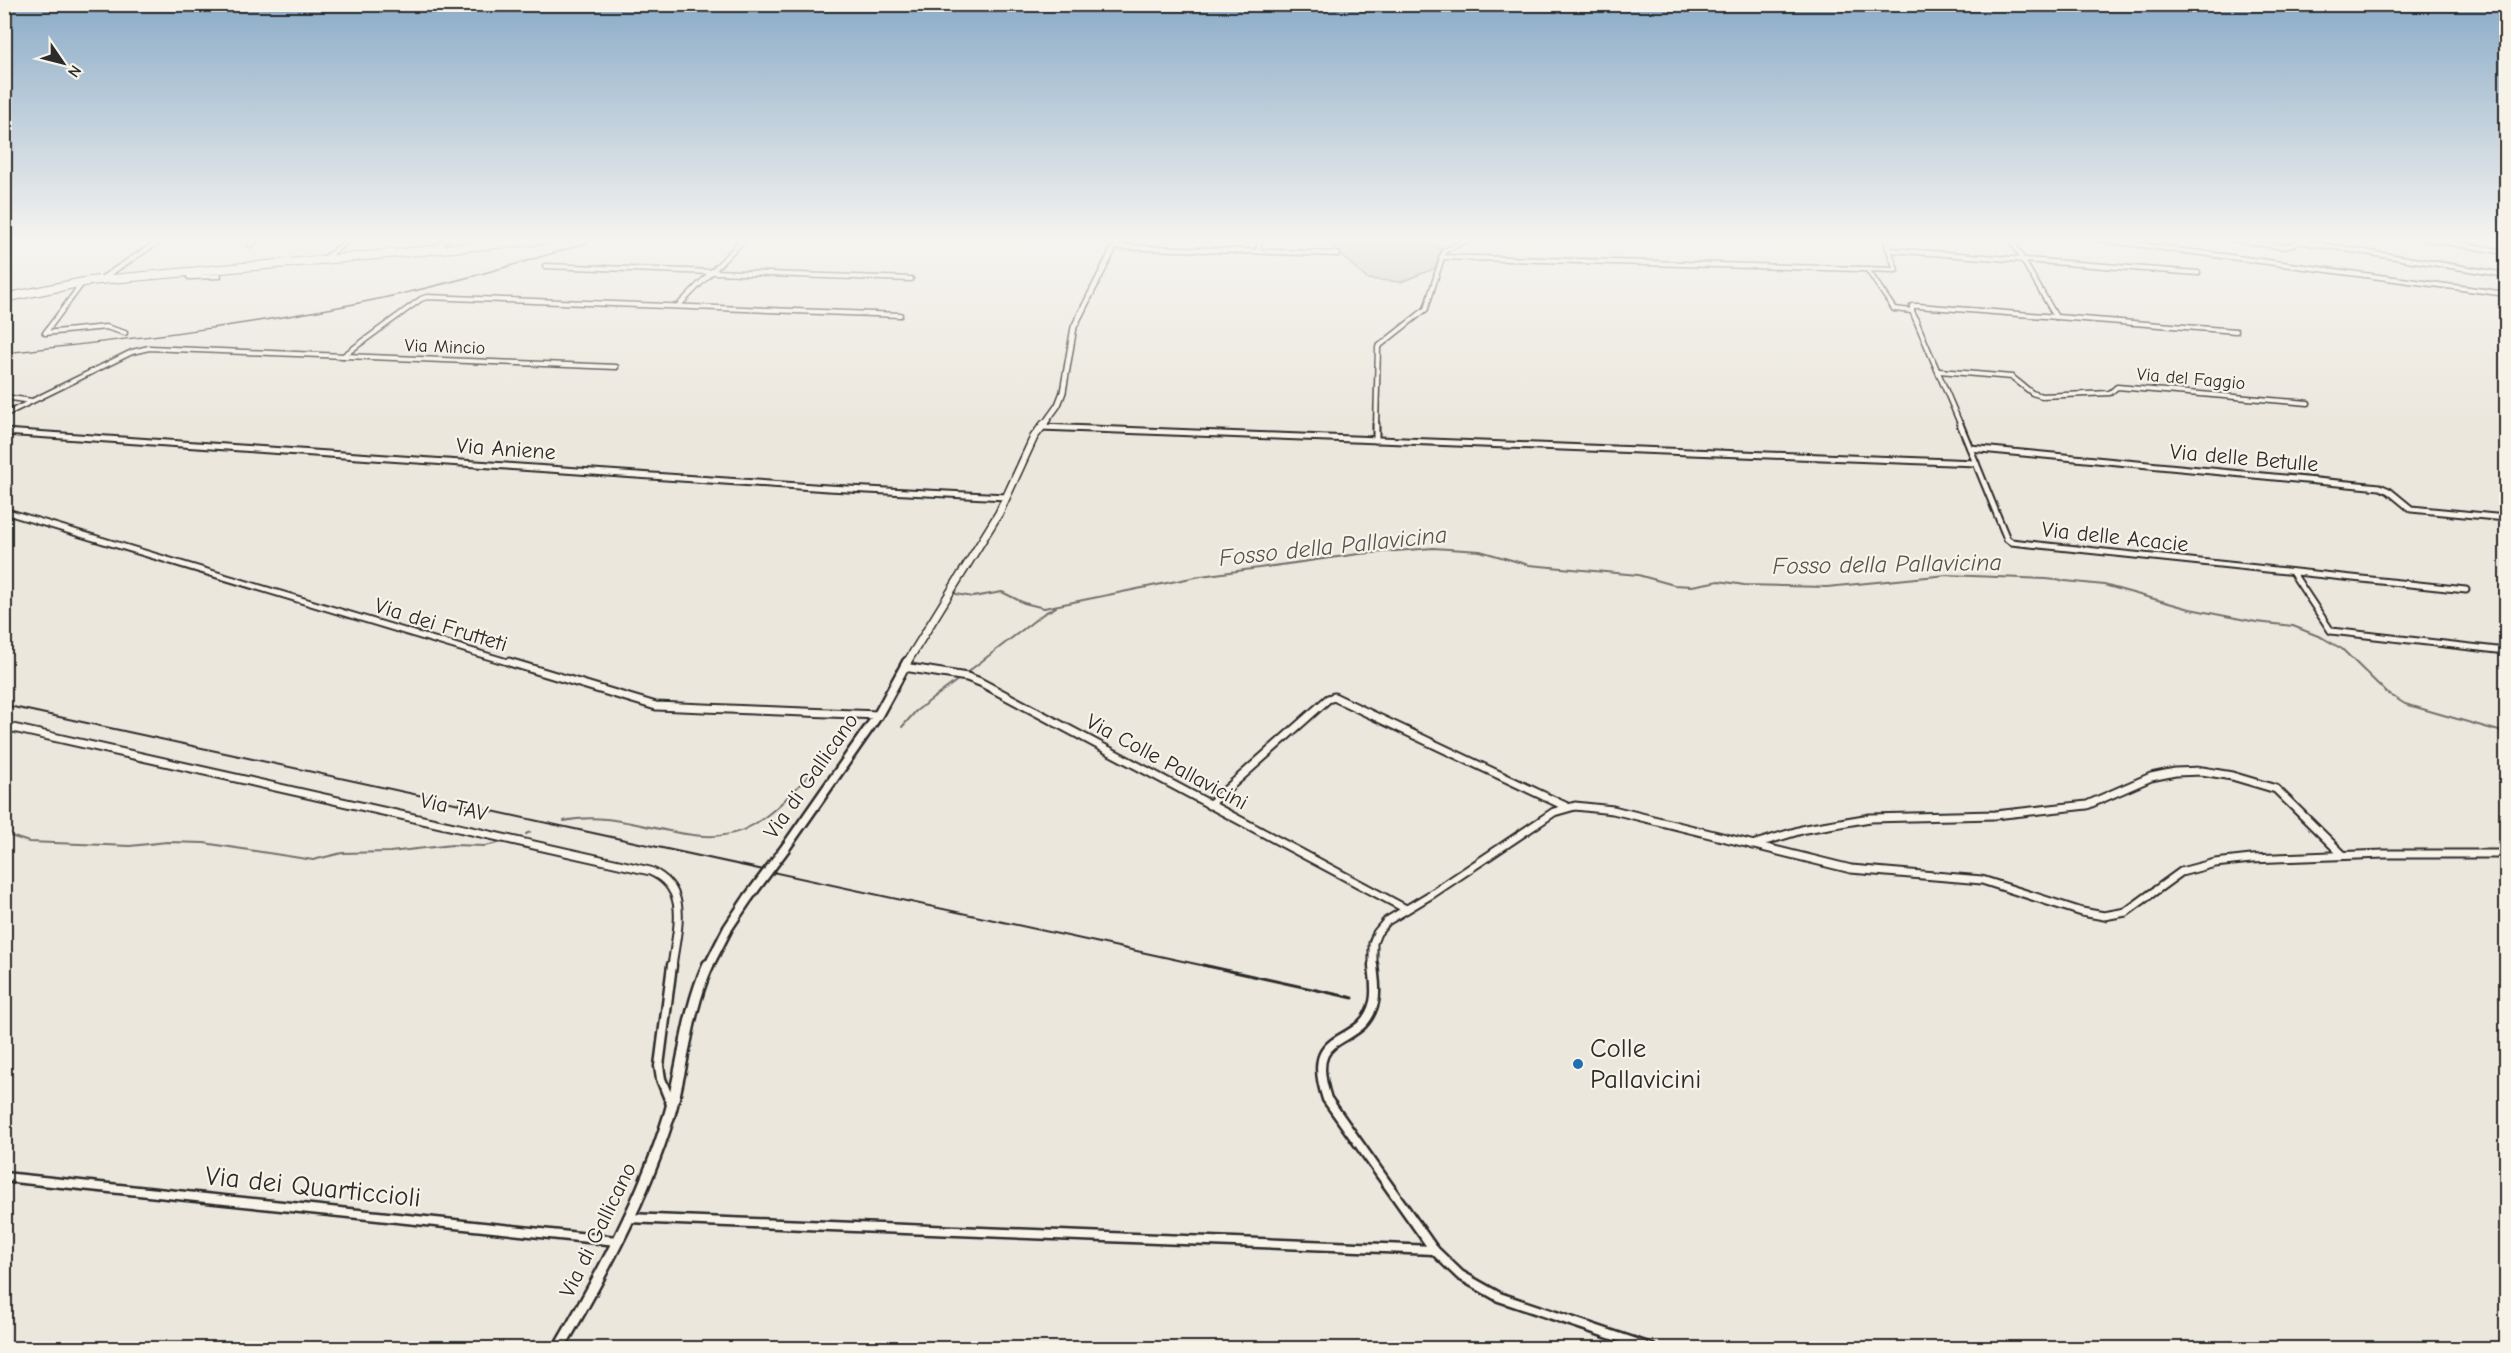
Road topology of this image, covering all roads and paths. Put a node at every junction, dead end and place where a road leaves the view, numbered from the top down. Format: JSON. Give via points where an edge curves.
{"nodes":[{"id":1,"x":69,"y":301,"type":"edge"},
{"id":2,"x":420,"y":301,"type":"edge"},
{"id":3,"x":524,"y":301,"type":"edge"},
{"id":4,"x":683,"y":301,"type":"edge"},
{"id":5,"x":1087,"y":301,"type":"edge"},
{"id":6,"x":1429,"y":301,"type":"edge"},
{"id":7,"x":1889,"y":301,"type":"edge"},
{"id":8,"x":2047,"y":301,"type":"edge"},
{"id":9,"x":678,"y":306,"type":"junction"},
{"id":10,"x":1912,"y":311,"type":"junction"},
{"id":11,"x":900,"y":315,"type":"dead end"},
{"id":12,"x":2056,"y":317,"type":"junction"},
{"id":13,"x":2235,"y":331,"type":"dead end"},
{"id":14,"x":125,"y":333,"type":"dead end"},
{"id":15,"x":342,"y":356,"type":"junction"},
{"id":16,"x":616,"y":367,"type":"dead end"},
{"id":17,"x":1939,"y":371,"type":"junction"},
{"id":18,"x":4,"y":397,"type":"edge"},
{"id":19,"x":33,"y":401,"type":"junction"},
{"id":20,"x":2308,"y":403,"type":"dead end"},
{"id":21,"x":4,"y":415,"type":"edge"},
{"id":22,"x":1041,"y":427,"type":"junction"},
{"id":23,"x":4,"y":432,"type":"edge"},
{"id":24,"x":1376,"y":440,"type":"junction"},
{"id":25,"x":1970,"y":448,"type":"junction"},
{"id":26,"x":1976,"y":464,"type":"junction"},
{"id":27,"x":1006,"y":497,"type":"junction"},
{"id":28,"x":4,"y":511,"type":"edge"},
{"id":29,"x":2506,"y":518,"type":"edge"},
{"id":30,"x":2292,"y":572,"type":"junction"},
{"id":31,"x":2466,"y":590,"type":"dead end"},
{"id":32,"x":2506,"y":651,"type":"edge"},
{"id":33,"x":904,"y":667,"type":"junction"},
{"id":34,"x":878,"y":715,"type":"junction"},
{"id":35,"x":4,"y":726,"type":"edge"},
{"id":36,"x":1209,"y":805,"type":"junction"},
{"id":37,"x":1567,"y":807,"type":"junction"},
{"id":38,"x":1751,"y":845,"type":"junction"},
{"id":39,"x":2506,"y":854,"type":"edge"},
{"id":40,"x":2343,"y":855,"type":"junction"},
{"id":41,"x":1406,"y":909,"type":"junction"},
{"id":42,"x":672,"y":1104,"type":"junction"},
{"id":43,"x":4,"y":1177,"type":"edge"},
{"id":44,"x":628,"y":1218,"type":"junction"},
{"id":45,"x":617,"y":1241,"type":"junction"},
{"id":46,"x":1434,"y":1250,"type":"junction"},
{"id":47,"x":559,"y":1348,"type":"edge"},
{"id":48,"x":1651,"y":1348,"type":"edge"}],
"edges":[{"from":1,"to":14,"type":"street","via":[[45,333],[106,327]]},
{"from":2,"to":15,"type":"street"},
{"from":3,"to":9,"type":"street"},
{"from":4,"to":9,"type":"street"},
{"from":5,"to":22,"type":"street","name":"Via di Gallicano","via":[[1070,339],[1062,395]]},
{"from":6,"to":24,"type":"street","via":[[1427,308],[1378,347]]},
{"from":7,"to":10,"type":"street","via":[[1894,309]]},
{"from":8,"to":12,"type":"street"},
{"from":9,"to":11,"type":"street"},
{"from":10,"to":12,"type":"street","via":[[1911,307],[1916,306]]},
{"from":10,"to":17,"type":"street","name":"Via delle Acacie"},
{"from":12,"to":13,"type":"street"},
{"from":15,"to":16,"type":"street","name":"Via Mincio"},
{"from":15,"to":19,"type":"street","name":"Via Mincio","via":[[149,348],[134,351]]},
{"from":17,"to":20,"type":"street","name":"Via del Faggio","via":[[2012,377],[2042,396],[2110,393],[2118,387]]},
{"from":17,"to":25,"type":"street","name":"Via delle Acacie"},
{"from":18,"to":19,"type":"street"},
{"from":19,"to":21,"type":"street","name":"Via Mincio"},
{"from":22,"to":24,"type":"street"},
{"from":22,"to":27,"type":"street","name":"Via di Gallicano"},
{"from":23,"to":27,"type":"street","name":"Via Aniene"},
{"from":24,"to":26,"type":"street"},
{"from":25,"to":26,"type":"street","name":"Via delle Acacie"},
{"from":25,"to":29,"type":"street","name":"Via delle Betulle","via":[[2382,487],[2411,508]]},
{"from":26,"to":30,"type":"street","name":"Via delle Acacie","via":[[2007,539],[2013,543]]},
{"from":27,"to":33,"type":"street","name":"Via di Gallicano"},
{"from":28,"to":34,"type":"street","name":"Via dei Frutteti","via":[[656,706]]},
{"from":30,"to":31,"type":"street","name":"Via delle Acacie"},
{"from":30,"to":32,"type":"street","via":[[2331,631]]},
{"from":33,"to":34,"type":"street","name":"Via di Gallicano"},
{"from":33,"to":36,"type":"street","name":"Via Colle Pallavicini","via":[[980,681]]},
{"from":34,"to":42,"type":"street","name":"Via di Gallicano","bridge":true,"via":[[718,945],[700,983],[687,1027]]},
{"from":35,"to":42,"type":"street","name":"Via TAV","via":[[622,862],[659,874],[674,887],[679,909],[659,1066]]},
{"from":36,"to":37,"type":"street","via":[[1328,699],[1335,697]]},
{"from":36,"to":41,"type":"street","name":"Via Colle Pallavicini"},
{"from":37,"to":38,"type":"street","via":[[1620,812]]},
{"from":37,"to":41,"type":"street"},
{"from":38,"to":40,"type":"street","via":[[1856,870],[1982,880],[2108,917],[2126,912],[2168,879],[2200,866],[2251,859]]},
{"from":38,"to":40,"type":"street","via":[[1870,818],[1995,815],[2086,805],[2151,777],[2195,771],[2223,773],[2276,789]]},
{"from":39,"to":40,"type":"street"},
{"from":41,"to":46,"type":"street","via":[[1384,925],[1374,940],[1376,998],[1371,1012],[1327,1048],[1320,1059],[1319,1073],[1328,1099]]},
{"from":42,"to":44,"type":"street","name":"Via di Gallicano","via":[[658,1149]]},
{"from":43,"to":45,"type":"street","name":"Via dei Quarticcioli"},
{"from":44,"to":45,"type":"street","name":"Via di Gallicano"},
{"from":44,"to":46,"type":"street"},
{"from":45,"to":47,"type":"street","name":"Via di Gallicano"},
{"from":46,"to":48,"type":"street","via":[[1460,1275],[1499,1297]]}]}
